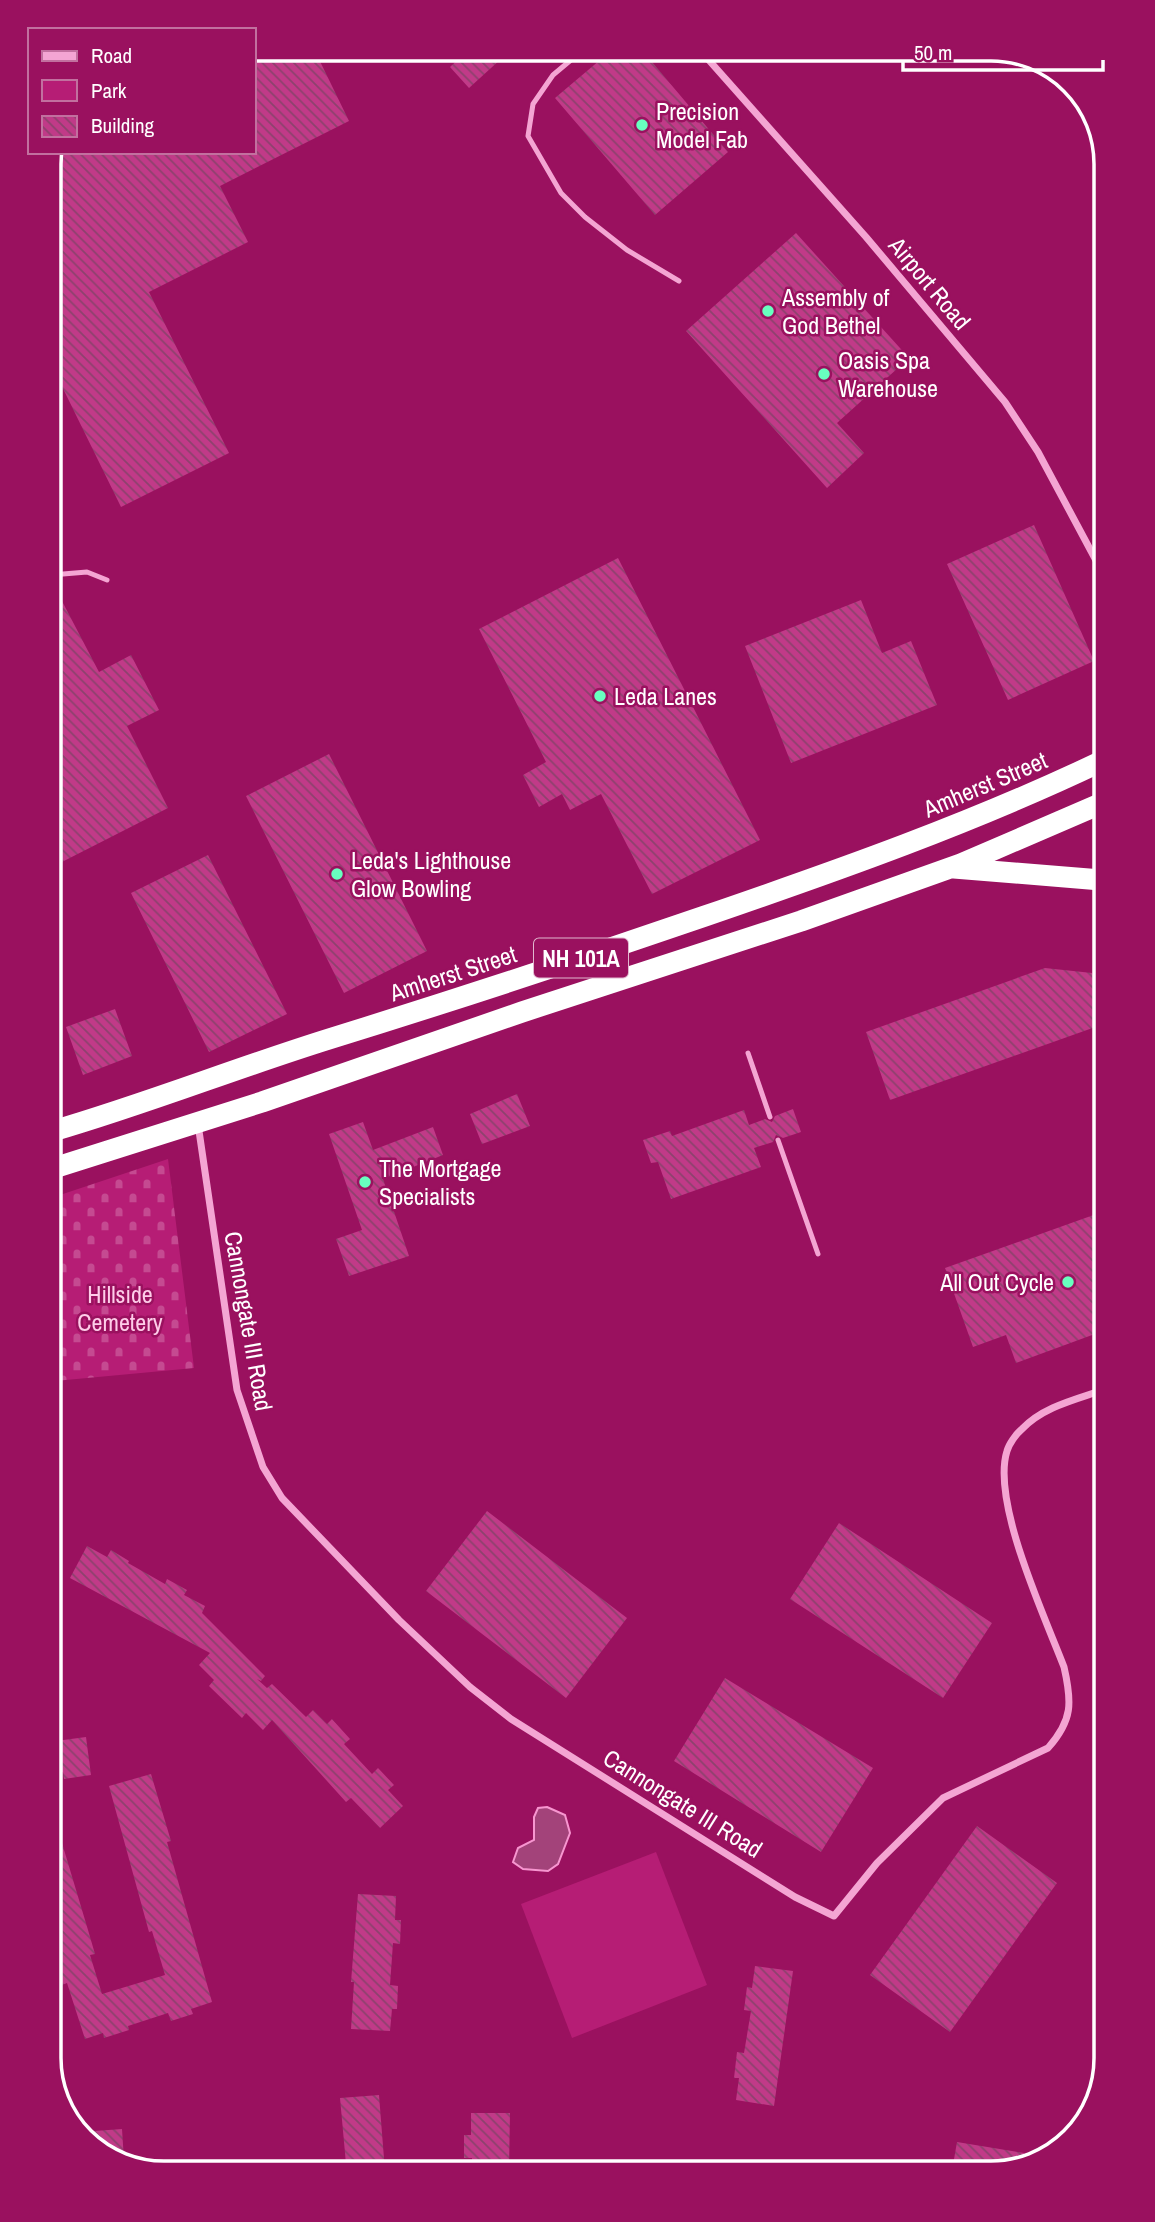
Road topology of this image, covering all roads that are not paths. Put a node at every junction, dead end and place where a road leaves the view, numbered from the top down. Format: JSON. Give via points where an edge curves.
{"nodes":[{"id":1,"x":570,"y":61,"type":"edge"},
{"id":2,"x":710,"y":61,"type":"edge"},
{"id":3,"x":679,"y":281,"type":"dead end"},
{"id":4,"x":1094,"y":557,"type":"edge"},
{"id":5,"x":61,"y":574,"type":"edge"},
{"id":6,"x":107,"y":580,"type":"dead end"},
{"id":7,"x":1094,"y":765,"type":"edge"},
{"id":8,"x":1094,"y":807,"type":"edge"},
{"id":9,"x":949,"y":868,"type":"junction"},
{"id":10,"x":1094,"y":879,"type":"edge"},
{"id":11,"x":748,"y":1054,"type":"dead end"},
{"id":12,"x":770,"y":1117,"type":"dead end"},
{"id":13,"x":198,"y":1123,"type":"junction"},
{"id":14,"x":61,"y":1128,"type":"edge"},
{"id":15,"x":778,"y":1140,"type":"dead end"},
{"id":16,"x":61,"y":1166,"type":"edge"},
{"id":17,"x":818,"y":1254,"type":"dead end"},
{"id":18,"x":1094,"y":1393,"type":"edge"}],
"edges":[{"from":1,"to":3,"type":"lane","via":[[553,75],[533,104],[528,136],[561,193],[585,218]]},
{"from":2,"to":4,"type":"street","name":"Airport Road","via":[[1005,402],[1038,452]]},
{"from":5,"to":6,"type":"lane","via":[[88,572]]},
{"from":7,"to":14,"type":"highway","name":"Amherst Street","number":"NH 101A","via":[[1038,792],[813,879]]},
{"from":8,"to":9,"type":"highway","number":"NH 101A"},
{"from":9,"to":10,"type":"highway"},
{"from":9,"to":13,"type":"highway","number":"NH 101A"},
{"from":11,"to":12,"type":"lane"},
{"from":13,"to":16,"type":"highway","number":"NH 101A"},
{"from":13,"to":18,"type":"street","name":"Cannongate III Road","via":[[237,1390],[263,1467],[282,1498],[437,1658],[511,1718],[795,1897],[834,1916],[877,1863],[943,1798],[1048,1748],[1060,1734],[1069,1712],[1070,1690],[1010,1518],[1007,1451],[1019,1431],[1036,1416]]},
{"from":15,"to":17,"type":"lane"}]}
